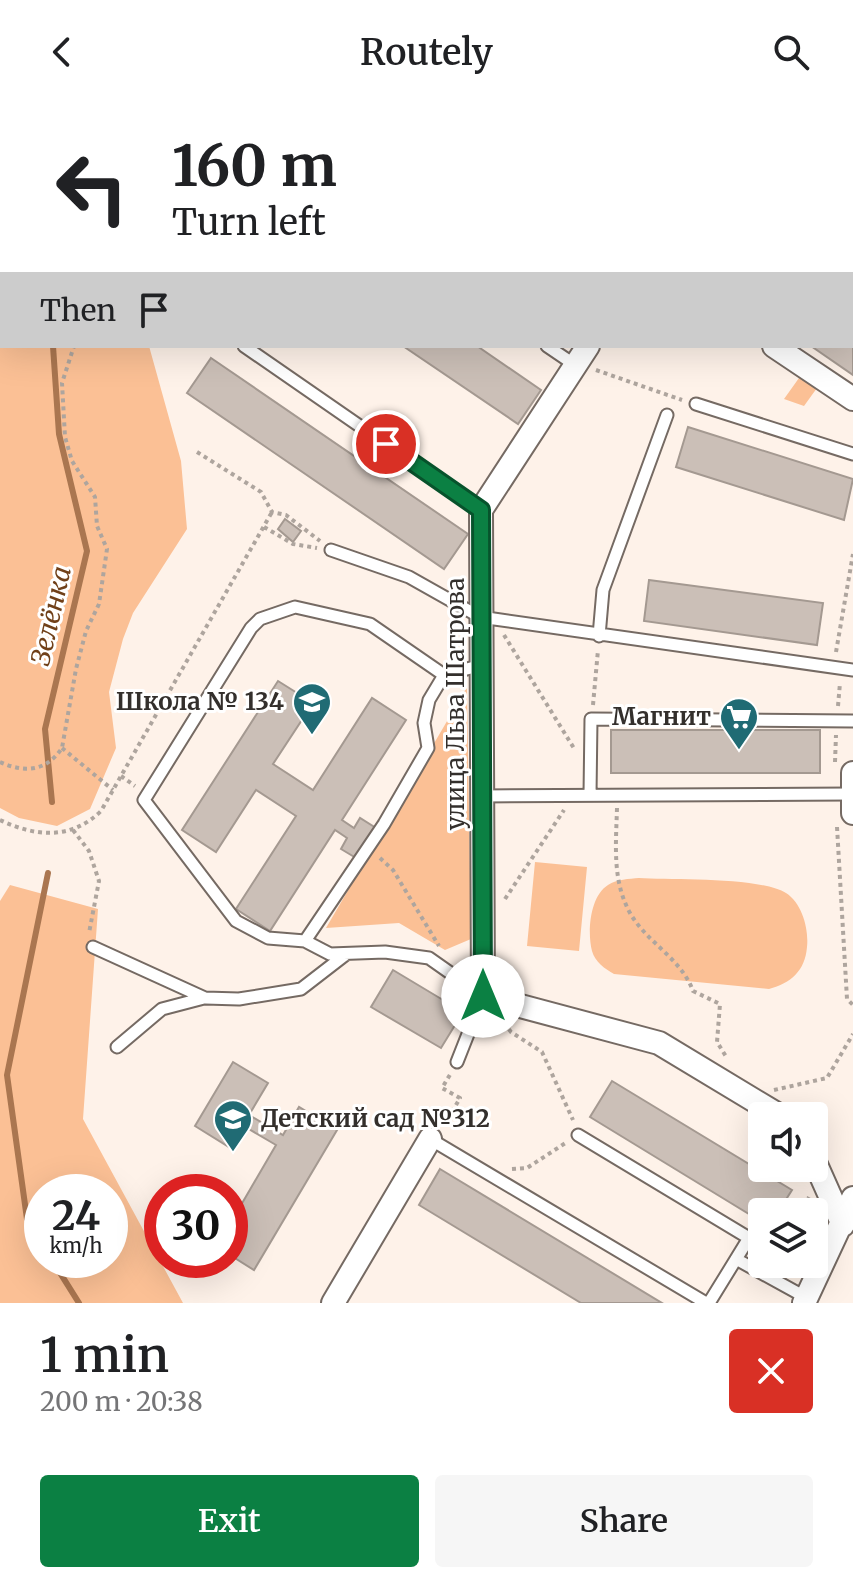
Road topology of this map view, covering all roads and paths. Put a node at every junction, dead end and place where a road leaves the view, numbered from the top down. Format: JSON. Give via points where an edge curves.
{"nodes":[{"id":1,"x":73,"y":348,"type":"edge"},
{"id":2,"x":247,"y":348,"type":"edge"},
{"id":3,"x":552,"y":348,"type":"edge"},
{"id":4,"x":777,"y":348,"type":"edge"},
{"id":5,"x":580,"y":358,"type":"edge"},
{"id":6,"x":853,"y":399,"type":"edge"},
{"id":7,"x":696,"y":404,"type":"joint"},
{"id":8,"x":667,"y":415,"type":"dead end"},
{"id":9,"x":197,"y":452,"type":"dead end"},
{"id":10,"x":853,"y":454,"type":"edge"},
{"id":11,"x":481,"y":510,"type":"junction"},
{"id":12,"x":272,"y":512,"type":"junction"},
{"id":13,"x":264,"y":527,"type":"junction"},
{"id":14,"x":331,"y":550,"type":"junction"},
{"id":15,"x":487,"y":618,"type":"junction"},
{"id":16,"x":599,"y":636,"type":"junction"},
{"id":17,"x":482,"y":665,"type":"junction"},
{"id":18,"x":853,"y":670,"type":"edge"},
{"id":19,"x":444,"y":675,"type":"junction"},
{"id":20,"x":591,"y":719,"type":"junction"},
{"id":21,"x":853,"y":721,"type":"edge"},
{"id":22,"x":62,"y":748,"type":"junction"},
{"id":23,"x":0,"y":762,"type":"edge"},
{"id":24,"x":853,"y":773,"type":"edge"},
{"id":25,"x":590,"y":774,"type":"junction"},
{"id":26,"x":113,"y":790,"type":"junction"},
{"id":27,"x":617,"y":794,"type":"junction"},
{"id":28,"x":852,"y":794,"type":"edge"},
{"id":29,"x":575,"y":795,"type":"junction"},
{"id":30,"x":590,"y":795,"type":"junction"},
{"id":31,"x":483,"y":796,"type":"junction"},
{"id":32,"x":853,"y":813,"type":"edge"},
{"id":33,"x":0,"y":820,"type":"edge"},
{"id":34,"x":73,"y":830,"type":"junction"},
{"id":35,"x":368,"y":848,"type":"junction"},
{"id":36,"x":497,"y":911,"type":"dead end"},
{"id":37,"x":305,"y":941,"type":"junction"},
{"id":38,"x":93,"y":947,"type":"joint"},
{"id":39,"x":345,"y":955,"type":"junction"},
{"id":40,"x":461,"y":983,"type":"junction"},
{"id":41,"x":483,"y":996,"type":"junction"},
{"id":42,"x":205,"y":998,"type":"junction"},
{"id":43,"x":853,"y":1034,"type":"edge"},
{"id":44,"x":117,"y":1047,"type":"dead end"},
{"id":45,"x":457,"y":1062,"type":"joint"},
{"id":46,"x":749,"y":1095,"type":"junction"},
{"id":47,"x":759,"y":1102,"type":"edge"},
{"id":48,"x":448,"y":1119,"type":"dead end"},
{"id":49,"x":578,"y":1135,"type":"junction"},
{"id":50,"x":430,"y":1139,"type":"joint"},
{"id":51,"x":488,"y":1172,"type":"junction"},
{"id":52,"x":824,"y":1182,"type":"edge"},
{"id":53,"x":853,"y":1198,"type":"edge"},
{"id":54,"x":843,"y":1225,"type":"junction"},
{"id":55,"x":736,"y":1259,"type":"junction"},
{"id":56,"x":810,"y":1301,"type":"edge"},
{"id":57,"x":333,"y":1303,"type":"edge"},
{"id":58,"x":708,"y":1303,"type":"edge"}],
"edges":[{"from":1,"to":22,"type":"path","via":[[62,383],[65,437],[72,461],[95,497],[97,526],[107,549],[99,604],[76,669]]},
{"from":2,"to":11,"type":"lane"},
{"from":3,"to":5,"type":"lane"},
{"from":4,"to":6,"type":"street"},
{"from":5,"to":7,"type":"path"},
{"from":5,"to":11,"type":"street"},
{"from":7,"to":10,"type":"lane"},
{"from":8,"to":16,"type":"lane","via":[[603,590]]},
{"from":9,"to":12,"type":"path","via":[[261,492]]},
{"from":11,"to":15,"type":"street","name":"улица Льва Шатрова"},
{"from":12,"to":13,"type":"path"},
{"from":12,"to":14,"type":"path","via":[[286,515]]},
{"from":13,"to":14,"type":"path","via":[[293,544]]},
{"from":13,"to":26,"type":"path"},
{"from":14,"to":15,"type":"lane","via":[[409,577]]},
{"from":15,"to":16,"type":"lane"},
{"from":15,"to":17,"type":"street","name":"улица Льва Шатрова"},
{"from":15,"to":25,"type":"path"},
{"from":16,"to":18,"type":"lane"},
{"from":16,"to":20,"type":"path"},
{"from":17,"to":19,"type":"lane"},
{"from":17,"to":31,"type":"street","name":"улица Льва Шатрова"},
{"from":19,"to":35,"type":"lane","via":[[429,700],[424,723],[428,748]]},
{"from":19,"to":37,"type":"lane","via":[[370,624],[282,608],[251,628],[146,793],[146,807],[236,921],[268,938]]},
{"from":20,"to":21,"type":"lane"},
{"from":20,"to":25,"type":"lane"},
{"from":22,"to":23,"type":"path","via":[[55,759],[32,771]]},
{"from":22,"to":26,"type":"path"},
{"from":24,"to":28,"type":"street"},
{"from":25,"to":30,"type":"lane"},
{"from":26,"to":34,"type":"path","via":[[101,811]]},
{"from":27,"to":28,"type":"lane"},
{"from":27,"to":30,"type":"lane"},
{"from":27,"to":46,"type":"path","via":[[616,874],[631,915],[687,974],[693,991],[720,1004],[717,1042]]},
{"from":28,"to":32,"type":"street"},
{"from":29,"to":30,"type":"lane"},
{"from":29,"to":31,"type":"lane"},
{"from":29,"to":36,"type":"path"},
{"from":31,"to":41,"type":"street","name":"улица Льва Шатрова"},
{"from":33,"to":34,"type":"path","via":[[25,832]]},
{"from":34,"to":38,"type":"path","via":[[89,851],[99,881],[87,927]]},
{"from":35,"to":37,"type":"lane"},
{"from":35,"to":40,"type":"path","via":[[393,870]]},
{"from":37,"to":39,"type":"lane","via":[[330,954]]},
{"from":38,"to":42,"type":"lane"},
{"from":39,"to":40,"type":"lane","via":[[385,952],[429,958]]},
{"from":39,"to":42,"type":"lane","via":[[301,989],[239,999]]},
{"from":40,"to":41,"type":"lane"},
{"from":41,"to":45,"type":"lane"},
{"from":41,"to":46,"type":"street","via":[[659,1043]]},
{"from":41,"to":49,"type":"path","via":[[511,1032],[542,1052]]},
{"from":42,"to":44,"type":"lane","via":[[162,1009]]},
{"from":43,"to":46,"type":"path","via":[[827,1078]]},
{"from":45,"to":48,"type":"path","via":[[442,1088],[460,1098]]},
{"from":46,"to":47,"type":"street"},
{"from":49,"to":51,"type":"path","via":[[527,1168]]},
{"from":49,"to":55,"type":"lane","via":[[749,1238]]},
{"from":50,"to":51,"type":"lane"},
{"from":50,"to":57,"type":"street"},
{"from":51,"to":58,"type":"lane"},
{"from":52,"to":54,"type":"street"},
{"from":53,"to":54,"type":"street"},
{"from":54,"to":56,"type":"street"},
{"from":55,"to":56,"type":"lane"},
{"from":55,"to":58,"type":"lane"}]}
